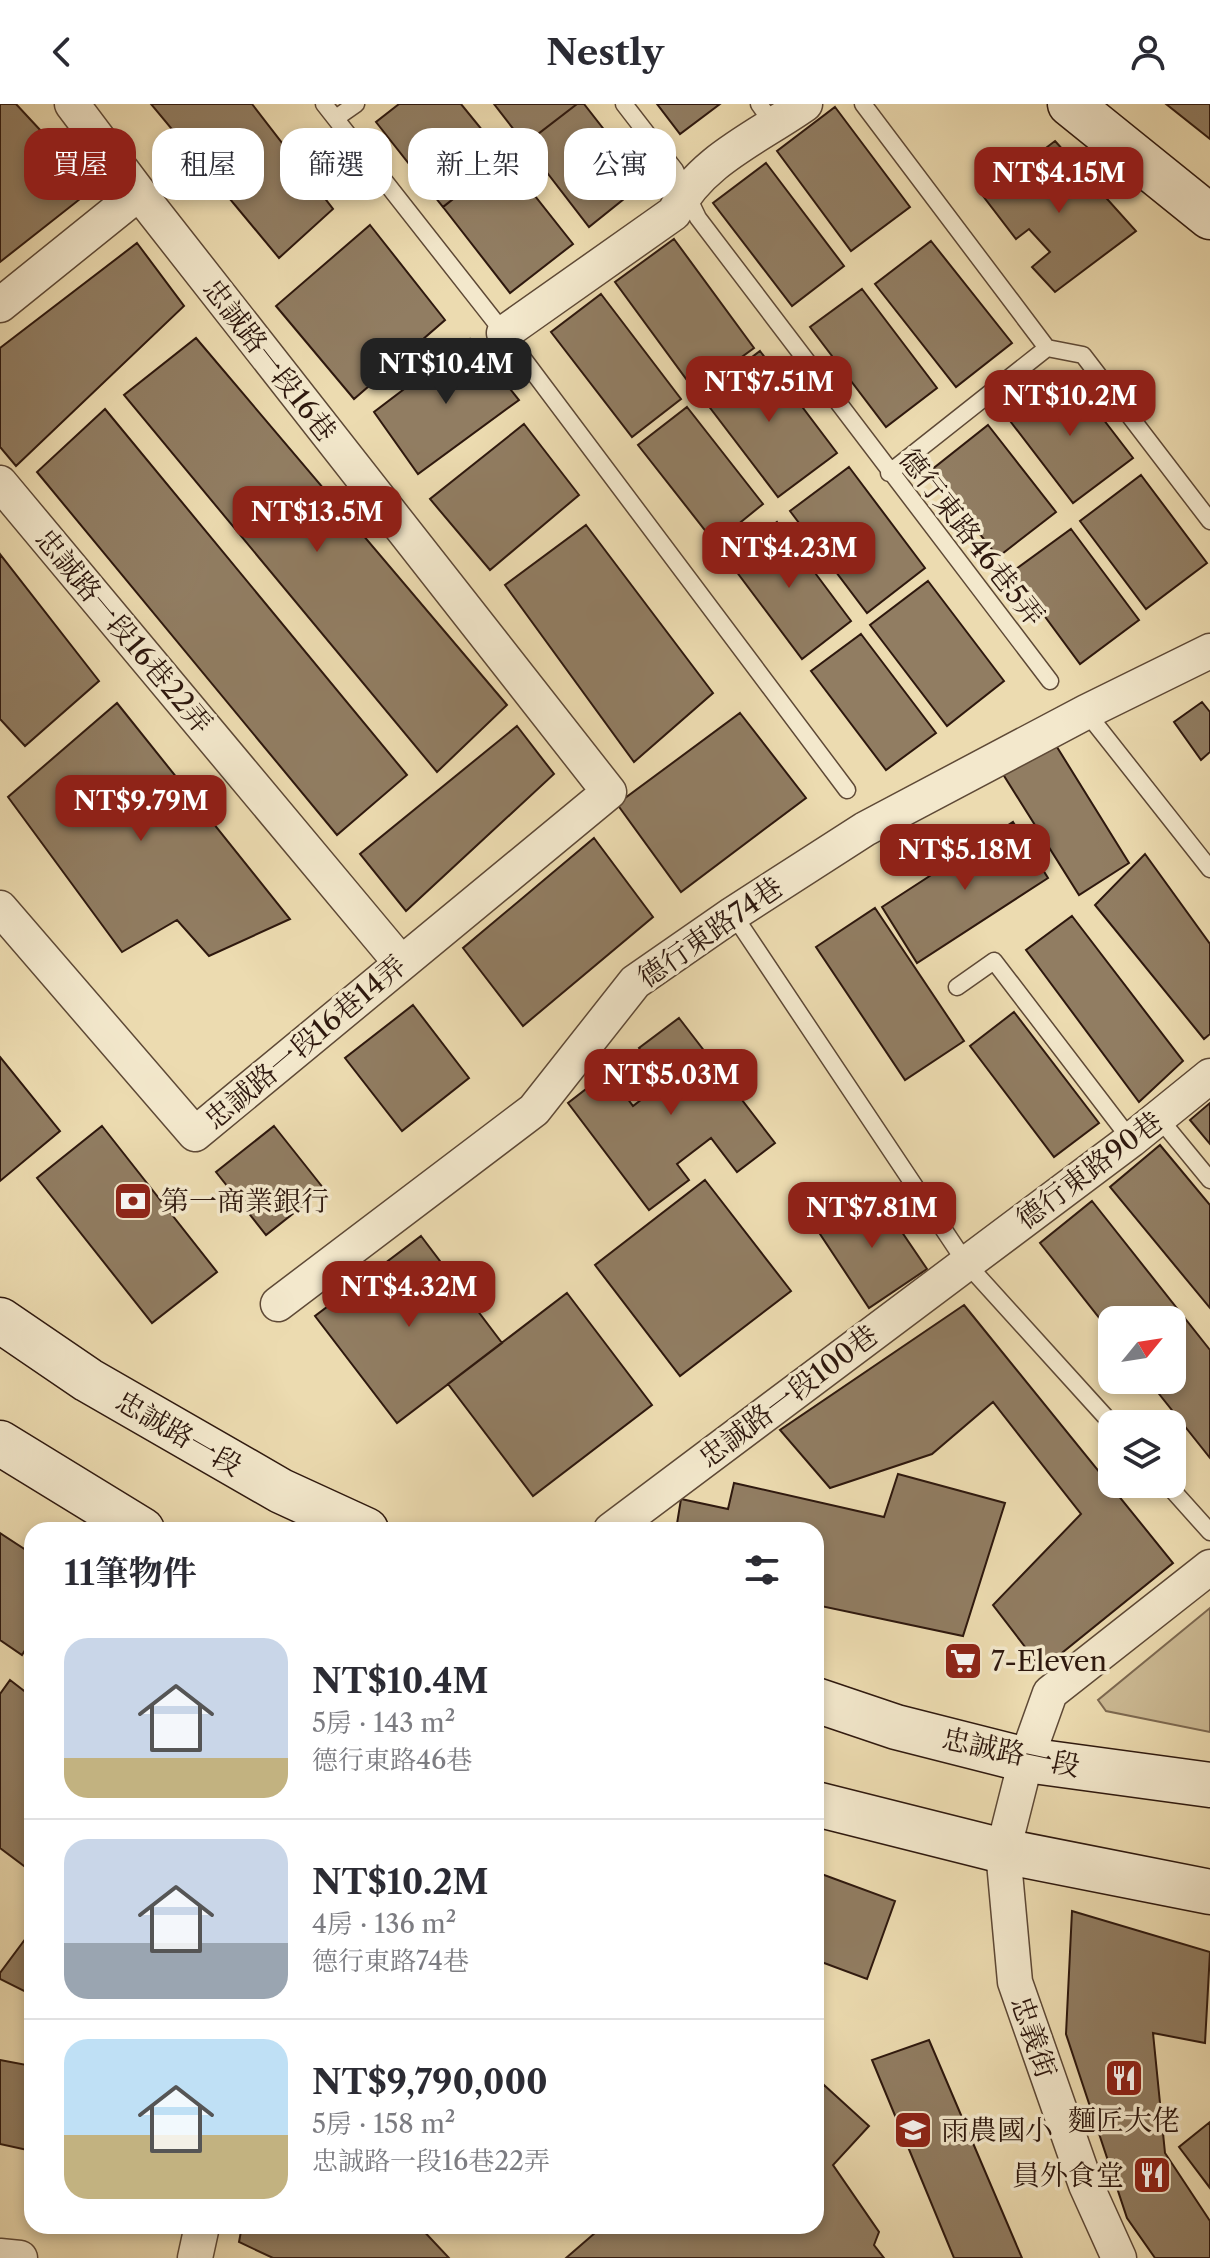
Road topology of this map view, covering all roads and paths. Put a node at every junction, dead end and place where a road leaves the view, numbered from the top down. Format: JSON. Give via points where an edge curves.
{"nodes":[{"id":1,"x":72,"y":104,"type":"edge"},
{"id":2,"x":324,"y":104,"type":"edge"},
{"id":3,"x":356,"y":104,"type":"edge"},
{"id":4,"x":624,"y":104,"type":"edge"},
{"id":5,"x":805,"y":104,"type":"edge"},
{"id":6,"x":863,"y":104,"type":"edge"},
{"id":7,"x":1070,"y":104,"type":"edge"},
{"id":8,"x":766,"y":115,"type":"edge"},
{"id":9,"x":336,"y":118,"type":"junction"},
{"id":10,"x":139,"y":193,"type":"junction"},
{"id":11,"x":684,"y":193,"type":"junction"},
{"id":12,"x":1210,"y":217,"type":"edge"},
{"id":13,"x":0,"y":305,"type":"edge"},
{"id":14,"x":504,"y":333,"type":"junction"},
{"id":15,"x":1047,"y":348,"type":"junction"},
{"id":16,"x":889,"y":473,"type":"junction"},
{"id":17,"x":0,"y":483,"type":"edge"},
{"id":18,"x":1210,"y":521,"type":"edge"},
{"id":19,"x":1210,"y":651,"type":"edge"},
{"id":20,"x":1050,"y":681,"type":"dead end"},
{"id":21,"x":1086,"y":712,"type":"junction"},
{"id":22,"x":847,"y":790,"type":"dead end"},
{"id":23,"x":609,"y":792,"type":"joint"},
{"id":24,"x":1210,"y":869,"type":"edge"},
{"id":25,"x":0,"y":908,"type":"edge"},
{"id":26,"x":733,"y":914,"type":"junction"},
{"id":27,"x":401,"y":963,"type":"junction"},
{"id":28,"x":957,"y":987,"type":"dead end"},
{"id":29,"x":1210,"y":1076,"type":"edge"},
{"id":30,"x":1159,"y":1118,"type":"junction"},
{"id":31,"x":1131,"y":1140,"type":"junction"},
{"id":32,"x":1210,"y":1180,"type":"edge"},
{"id":33,"x":966,"y":1263,"type":"junction"},
{"id":34,"x":278,"y":1304,"type":"dead end"},
{"id":35,"x":0,"y":1320,"type":"edge"},
{"id":36,"x":1099,"y":1410,"type":"edge"},
{"id":37,"x":0,"y":1443,"type":"edge"},
{"id":38,"x":1180,"y":1498,"type":"edge"},
{"id":39,"x":129,"y":1522,"type":"edge"},
{"id":40,"x":349,"y":1522,"type":"edge"},
{"id":41,"x":622,"y":1522,"type":"edge"},
{"id":42,"x":1210,"y":1532,"type":"edge"},
{"id":43,"x":1210,"y":1567,"type":"edge"},
{"id":44,"x":824,"y":1703,"type":"edge"},
{"id":45,"x":1026,"y":1760,"type":"junction"},
{"id":46,"x":1210,"y":1785,"type":"edge"},
{"id":47,"x":824,"y":1806,"type":"edge"},
{"id":48,"x":1003,"y":1851,"type":"junction"},
{"id":49,"x":1210,"y":1892,"type":"edge"},
{"id":50,"x":200,"y":2234,"type":"edge"},
{"id":51,"x":0,"y":2256,"type":"edge"},
{"id":52,"x":20,"y":2258,"type":"edge"},
{"id":53,"x":195,"y":2258,"type":"edge"},
{"id":54,"x":1119,"y":2258,"type":"edge"}],
"edges":[{"from":1,"to":10,"type":"street","name":"忠誠路一段16巷"},
{"from":2,"to":9,"type":"lane"},
{"from":3,"to":9,"type":"lane"},
{"from":4,"to":11,"type":"lane","name":"德行東路46巷5弄","via":[[675,170]]},
{"from":5,"to":8,"type":"street"},
{"from":6,"to":15,"type":"lane"},
{"from":7,"to":12,"type":"street"},
{"from":8,"to":11,"type":"street"},
{"from":9,"to":14,"type":"lane"},
{"from":10,"to":13,"type":"street"},
{"from":10,"to":23,"type":"street","name":"忠誠路一段16巷"},
{"from":11,"to":14,"type":"street","via":[[674,213]]},
{"from":11,"to":16,"type":"lane","name":"德行東路46巷5弄"},
{"from":14,"to":22,"type":"lane"},
{"from":15,"to":16,"type":"lane"},
{"from":15,"to":18,"type":"lane","via":[[1083,355]]},
{"from":16,"to":20,"type":"lane","name":"德行東路46巷5弄"},
{"from":17,"to":27,"type":"street","name":"忠誠路一段16巷22弄"},
{"from":19,"to":21,"type":"street","name":"德行東路74巷"},
{"from":21,"to":24,"type":"lane"},
{"from":21,"to":26,"type":"street","name":"德行東路74巷","via":[[865,829]]},
{"from":23,"to":27,"type":"street","name":"忠誠路一段16巷14弄"},
{"from":25,"to":27,"type":"street","name":"忠誠路一段16巷14弄","via":[[195,1134]]},
{"from":26,"to":33,"type":"lane"},
{"from":26,"to":34,"type":"street","name":"德行東路74巷","via":[[635,982],[534,1110]]},
{"from":28,"to":31,"type":"lane","via":[[994,961]]},
{"from":29,"to":30,"type":"street","name":"德行東路90巷"},
{"from":30,"to":31,"type":"street","name":"德行東路90巷"},
{"from":30,"to":32,"type":"lane"},
{"from":31,"to":33,"type":"street","name":"德行東路90巷"},
{"from":33,"to":36,"type":"lane"},
{"from":33,"to":41,"type":"street","name":"忠誠路一段100巷"},
{"from":35,"to":40,"type":"street","name":"忠誠路一段","via":[[88,1380],[267,1483]]},
{"from":37,"to":39,"type":"street"},
{"from":38,"to":42,"type":"lane"},
{"from":43,"to":45,"type":"street","name":"忠義街","via":[[1050,1693]]},
{"from":44,"to":45,"type":"street","name":"忠誠路一段"},
{"from":45,"to":46,"type":"street","name":"忠誠路一段"},
{"from":45,"to":48,"type":"street","name":"忠義街"},
{"from":47,"to":48,"type":"street"},
{"from":48,"to":49,"type":"street"},
{"from":48,"to":54,"type":"street","name":"忠義街","via":[[1015,1982],[1086,2185]]},
{"from":50,"to":53,"type":"street"},
{"from":51,"to":52,"type":"street"}]}
